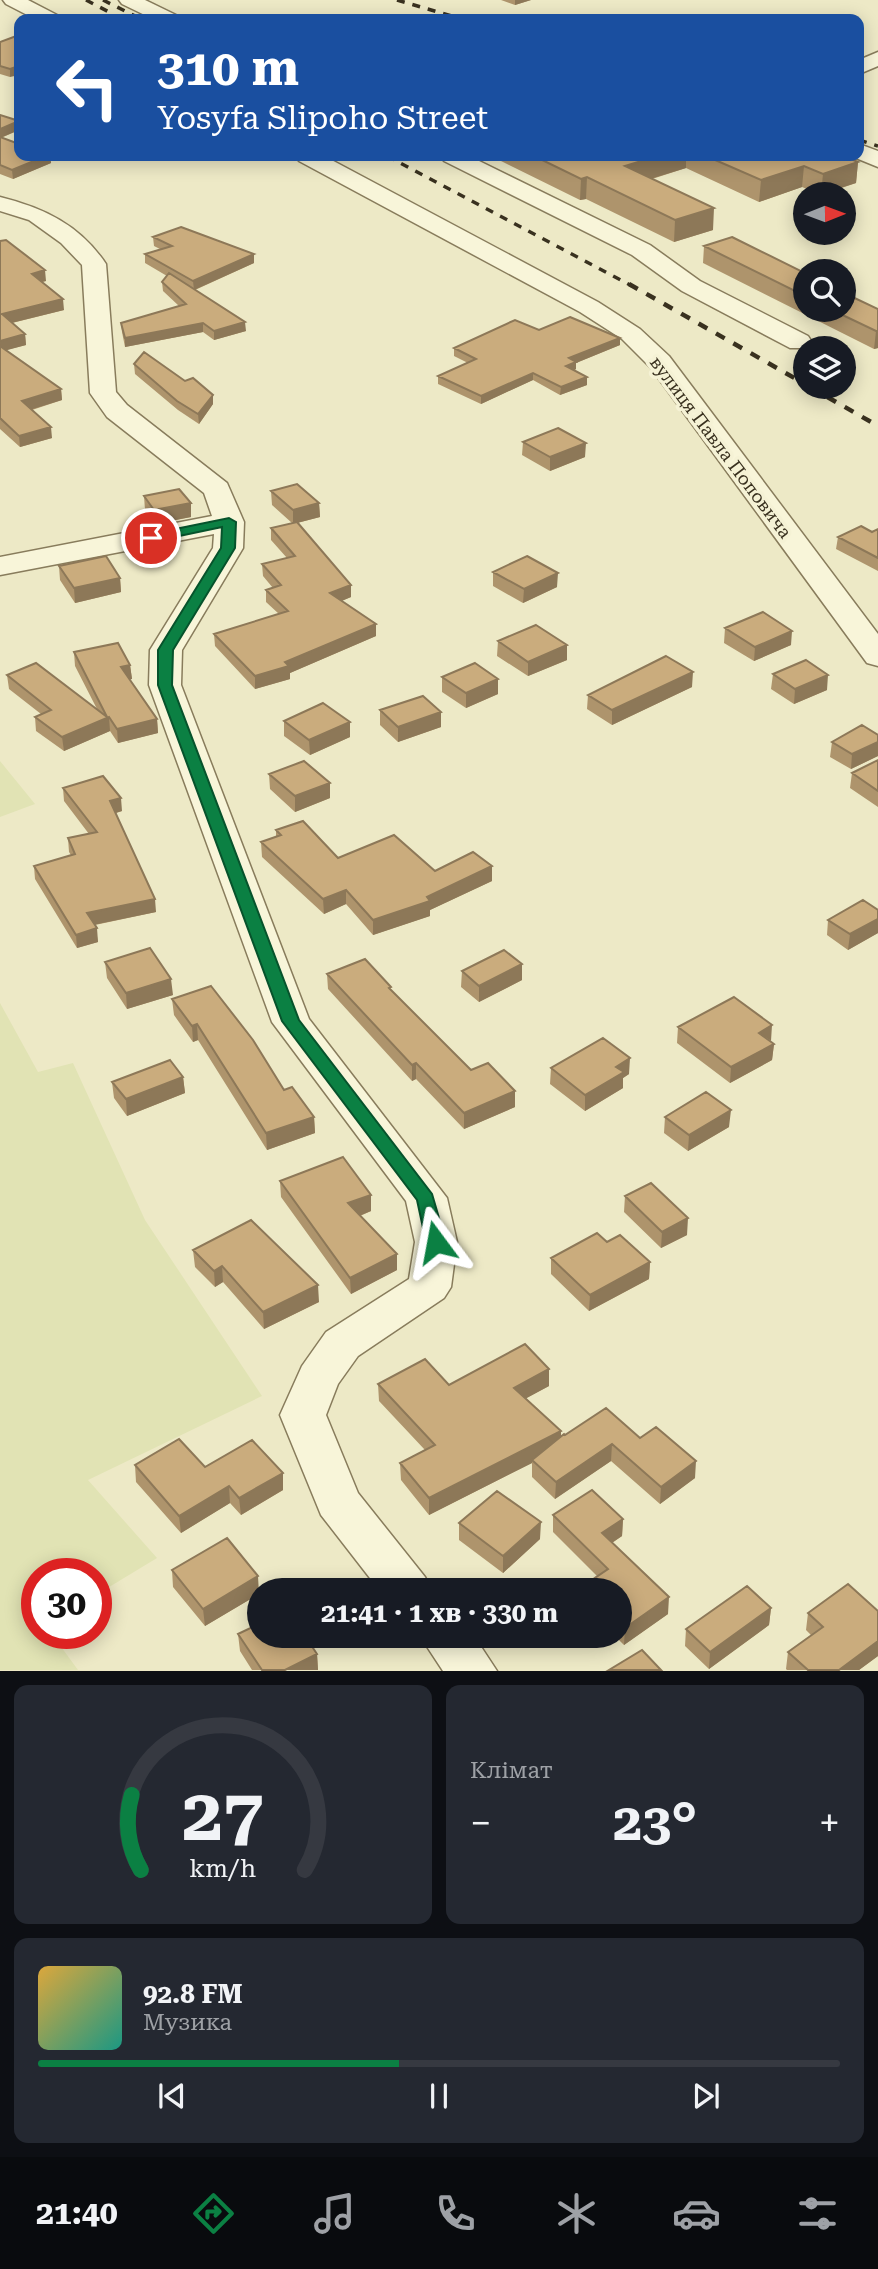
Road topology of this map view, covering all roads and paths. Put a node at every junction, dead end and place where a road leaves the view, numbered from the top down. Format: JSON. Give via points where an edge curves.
{"nodes":[{"id":1,"x":13,"y":0,"type":"edge"},
{"id":2,"x":129,"y":0,"type":"edge"},
{"id":3,"x":40,"y":14,"type":"edge"},
{"id":4,"x":158,"y":14,"type":"edge"},
{"id":5,"x":316,"y":161,"type":"edge"},
{"id":6,"x":462,"y":161,"type":"edge"},
{"id":7,"x":0,"y":204,"type":"edge"},
{"id":8,"x":793,"y":339,"type":"edge"},
{"id":9,"x":229,"y":522,"type":"junction"},
{"id":10,"x":0,"y":566,"type":"edge"},
{"id":11,"x":878,"y":656,"type":"edge"},
{"id":12,"x":398,"y":1578,"type":"edge"},
{"id":13,"x":454,"y":1648,"type":"edge"},
{"id":14,"x":472,"y":1671,"type":"edge"}],
"edges":[{"from":1,"to":3,"type":"street"},
{"from":2,"to":4,"type":"street"},
{"from":5,"to":11,"type":"street","name":"вулиця Павла Поповича","via":[[631,334],[660,362]]},
{"from":6,"to":8,"type":"street","via":[[641,250],[691,286]]},
{"from":7,"to":9,"type":"street","via":[[37,215],[70,238],[94,264],[103,393],[117,411],[217,489]]},
{"from":9,"to":10,"type":"street"},
{"from":9,"to":12,"type":"street","via":[[228,548],[166,650],[165,685],[291,1021],[426,1198],[436,1242],[429,1287],[342,1344],[318,1378],[303,1415],[338,1502]]},
{"from":13,"to":14,"type":"street"}]}
